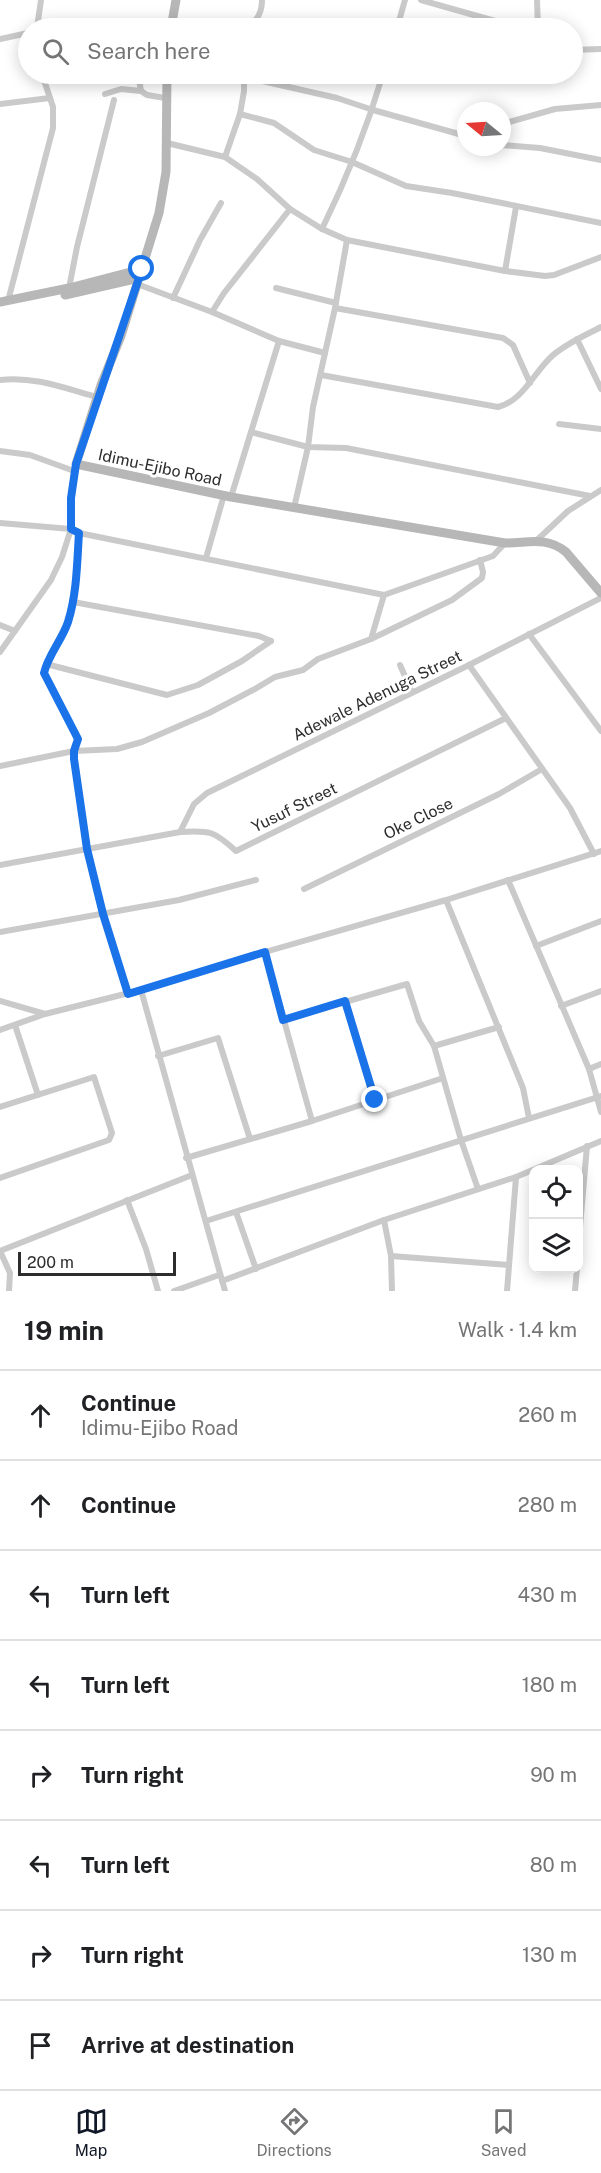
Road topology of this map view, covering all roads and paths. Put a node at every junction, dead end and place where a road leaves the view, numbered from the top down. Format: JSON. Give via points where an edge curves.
{"nodes":[{"id":1,"x":41,"y":0,"type":"edge"},
{"id":2,"x":177,"y":0,"type":"edge"},
{"id":3,"x":262,"y":0,"type":"edge"},
{"id":4,"x":405,"y":0,"type":"edge"},
{"id":5,"x":421,"y":0,"type":"edge"},
{"id":6,"x":537,"y":0,"type":"edge"},
{"id":7,"x":38,"y":18,"type":"edge"},
{"id":8,"x":173,"y":18,"type":"edge"},
{"id":9,"x":258,"y":18,"type":"edge"},
{"id":10,"x":400,"y":18,"type":"edge"},
{"id":11,"x":484,"y":18,"type":"edge"},
{"id":12,"x":538,"y":18,"type":"edge"},
{"id":13,"x":18,"y":35,"type":"edge"},
{"id":14,"x":0,"y":39,"type":"edge"},
{"id":15,"x":601,"y":49,"type":"edge"},
{"id":16,"x":583,"y":50,"type":"edge"},
{"id":17,"x":45,"y":84,"type":"edge"},
{"id":18,"x":140,"y":84,"type":"edge"},
{"id":19,"x":166,"y":84,"type":"edge"},
{"id":20,"x":243,"y":84,"type":"edge"},
{"id":21,"x":280,"y":84,"type":"edge"},
{"id":22,"x":380,"y":84,"type":"edge"},
{"id":23,"x":141,"y":91,"type":"junction"},
{"id":24,"x":105,"y":94,"type":"dead end"},
{"id":25,"x":50,"y":98,"type":"junction"},
{"id":26,"x":165,"y":98,"type":"junction"},
{"id":27,"x":114,"y":100,"type":"dead end"},
{"id":28,"x":0,"y":104,"type":"edge"},
{"id":29,"x":601,"y":105,"type":"edge"},
{"id":30,"x":373,"y":110,"type":"junction"},
{"id":31,"x":240,"y":114,"type":"junction"},
{"id":32,"x":511,"y":121,"type":"edge"},
{"id":33,"x":457,"y":132,"type":"edge"},
{"id":34,"x":167,"y":143,"type":"junction"},
{"id":35,"x":511,"y":145,"type":"edge"},
{"id":36,"x":225,"y":157,"type":"junction"},
{"id":37,"x":601,"y":160,"type":"edge"},
{"id":38,"x":352,"y":162,"type":"junction"},
{"id":39,"x":221,"y":203,"type":"dead end"},
{"id":40,"x":516,"y":207,"type":"junction"},
{"id":41,"x":290,"y":209,"type":"junction"},
{"id":42,"x":601,"y":223,"type":"edge"},
{"id":43,"x":322,"y":229,"type":"junction"},
{"id":44,"x":347,"y":240,"type":"junction"},
{"id":45,"x":601,"y":257,"type":"edge"},
{"id":46,"x":505,"y":271,"type":"junction"},
{"id":47,"x":139,"y":277,"type":"junction"},
{"id":48,"x":69,"y":288,"type":"junction"},
{"id":49,"x":276,"y":288,"type":"dead end"},
{"id":50,"x":173,"y":298,"type":"junction"},
{"id":51,"x":21,"y":301,"type":"junction"},
{"id":52,"x":4,"y":302,"type":"edge"},
{"id":53,"x":336,"y":305,"type":"junction"},
{"id":54,"x":0,"y":308,"type":"edge"},
{"id":55,"x":212,"y":312,"type":"junction"},
{"id":56,"x":601,"y":327,"type":"edge"},
{"id":57,"x":577,"y":339,"type":"junction"},
{"id":58,"x":279,"y":341,"type":"junction"},
{"id":59,"x":325,"y":353,"type":"junction"},
{"id":60,"x":321,"y":375,"type":"junction"},
{"id":61,"x":0,"y":380,"type":"edge"},
{"id":62,"x":530,"y":383,"type":"junction"},
{"id":63,"x":601,"y":389,"type":"edge"},
{"id":64,"x":97,"y":397,"type":"junction"},
{"id":65,"x":559,"y":424,"type":"dead end"},
{"id":66,"x":601,"y":429,"type":"edge"},
{"id":67,"x":251,"y":432,"type":"junction"},
{"id":68,"x":308,"y":447,"type":"junction"},
{"id":69,"x":0,"y":451,"type":"edge"},
{"id":70,"x":75,"y":468,"type":"junction"},
{"id":71,"x":601,"y":490,"type":"edge"},
{"id":72,"x":227,"y":496,"type":"junction"},
{"id":73,"x":590,"y":496,"type":"junction"},
{"id":74,"x":294,"y":508,"type":"junction"},
{"id":75,"x":0,"y":523,"type":"edge"},
{"id":76,"x":71,"y":529,"type":"junction"},
{"id":77,"x":79,"y":533,"type":"junction"},
{"id":78,"x":537,"y":540,"type":"junction"},
{"id":79,"x":505,"y":543,"type":"junction"},
{"id":80,"x":206,"y":558,"type":"junction"},
{"id":81,"x":480,"y":560,"type":"junction"},
{"id":82,"x":601,"y":593,"type":"edge"},
{"id":83,"x":384,"y":595,"type":"junction"},
{"id":84,"x":73,"y":602,"type":"junction"},
{"id":85,"x":0,"y":625,"type":"edge"},
{"id":86,"x":15,"y":631,"type":"junction"},
{"id":87,"x":529,"y":634,"type":"junction"},
{"id":88,"x":372,"y":639,"type":"junction"},
{"id":89,"x":0,"y":652,"type":"edge"},
{"id":90,"x":46,"y":664,"type":"junction"},
{"id":91,"x":400,"y":665,"type":"dead end"},
{"id":92,"x":469,"y":665,"type":"junction"},
{"id":93,"x":412,"y":692,"type":"junction"},
{"id":94,"x":506,"y":718,"type":"junction"},
{"id":95,"x":601,"y":731,"type":"edge"},
{"id":96,"x":74,"y":751,"type":"junction"},
{"id":97,"x":0,"y":766,"type":"edge"},
{"id":98,"x":542,"y":769,"type":"junction"},
{"id":99,"x":180,"y":832,"type":"junction"},
{"id":100,"x":87,"y":849,"type":"junction"},
{"id":101,"x":598,"y":852,"type":"edge"},
{"id":102,"x":0,"y":865,"type":"edge"},
{"id":103,"x":256,"y":880,"type":"dead end"},
{"id":104,"x":508,"y":880,"type":"junction"},
{"id":105,"x":304,"y":889,"type":"dead end"},
{"id":106,"x":446,"y":900,"type":"junction"},
{"id":107,"x":103,"y":914,"type":"junction"},
{"id":108,"x":601,"y":921,"type":"edge"},
{"id":109,"x":0,"y":932,"type":"edge"},
{"id":110,"x":536,"y":945,"type":"junction"},
{"id":111,"x":265,"y":952,"type":"junction"},
{"id":112,"x":141,"y":990,"type":"junction"},
{"id":113,"x":601,"y":991,"type":"edge"},
{"id":114,"x":128,"y":994,"type":"junction"},
{"id":115,"x":0,"y":1001,"type":"edge"},
{"id":116,"x":345,"y":1001,"type":"junction"},
{"id":117,"x":561,"y":1006,"type":"junction"},
{"id":118,"x":45,"y":1014,"type":"junction"},
{"id":119,"x":283,"y":1020,"type":"junction"},
{"id":120,"x":15,"y":1025,"type":"junction"},
{"id":121,"x":499,"y":1028,"type":"junction"},
{"id":122,"x":0,"y":1030,"type":"edge"},
{"id":123,"x":434,"y":1046,"type":"junction"},
{"id":124,"x":158,"y":1056,"type":"junction"},
{"id":125,"x":601,"y":1064,"type":"edge"},
{"id":126,"x":588,"y":1069,"type":"junction"},
{"id":127,"x":443,"y":1078,"type":"junction"},
{"id":128,"x":38,"y":1095,"type":"junction"},
{"id":129,"x":599,"y":1097,"type":"edge"},
{"id":130,"x":375,"y":1100,"type":"junction"},
{"id":131,"x":0,"y":1107,"type":"edge"},
{"id":132,"x":601,"y":1112,"type":"edge"},
{"id":133,"x":529,"y":1118,"type":"junction"},
{"id":134,"x":312,"y":1121,"type":"junction"},
{"id":135,"x":250,"y":1139,"type":"junction"},
{"id":136,"x":461,"y":1140,"type":"junction"},
{"id":137,"x":601,"y":1141,"type":"edge"},
{"id":138,"x":587,"y":1146,"type":"junction"},
{"id":139,"x":186,"y":1158,"type":"junction"},
{"id":140,"x":192,"y":1175,"type":"junction"},
{"id":141,"x":516,"y":1177,"type":"junction"},
{"id":142,"x":0,"y":1178,"type":"edge"},
{"id":143,"x":478,"y":1189,"type":"junction"},
{"id":144,"x":127,"y":1200,"type":"junction"},
{"id":145,"x":236,"y":1212,"type":"junction"},
{"id":146,"x":581,"y":1219,"type":"edge"},
{"id":147,"x":384,"y":1220,"type":"junction"},
{"id":148,"x":206,"y":1221,"type":"junction"},
{"id":149,"x":0,"y":1251,"type":"edge"},
{"id":150,"x":391,"y":1256,"type":"junction"},
{"id":151,"x":509,"y":1265,"type":"junction"},
{"id":152,"x":256,"y":1269,"type":"junction"},
{"id":153,"x":577,"y":1273,"type":"edge"},
{"id":154,"x":221,"y":1278,"type":"junction"},
{"id":155,"x":9,"y":1291,"type":"edge"},
{"id":156,"x":158,"y":1291,"type":"edge"},
{"id":157,"x":174,"y":1291,"type":"edge"},
{"id":158,"x":225,"y":1291,"type":"edge"},
{"id":159,"x":392,"y":1291,"type":"edge"},
{"id":160,"x":507,"y":1291,"type":"edge"},
{"id":161,"x":575,"y":1291,"type":"edge"}],
"edges":[{"from":1,"to":7,"type":"street"},
{"from":2,"to":8,"type":"main road"},
{"from":3,"to":9,"type":"street"},
{"from":4,"to":10,"type":"street"},
{"from":5,"to":11,"type":"street"},
{"from":6,"to":12,"type":"street"},
{"from":13,"to":14,"type":"street"},
{"from":15,"to":16,"type":"street"},
{"from":17,"to":25,"type":"street"},
{"from":18,"to":23,"type":"street"},
{"from":19,"to":26,"type":"main road","name":"Idimu-Ejibo Road"},
{"from":20,"to":31,"type":"street"},
{"from":21,"to":30,"type":"street"},
{"from":22,"to":30,"type":"street"},
{"from":23,"to":24,"type":"street","via":[[121,89]]},
{"from":23,"to":26,"type":"street"},
{"from":25,"to":28,"type":"street"},
{"from":25,"to":52,"type":"street","via":[[55,118],[52,138]]},
{"from":26,"to":34,"type":"main road","name":"Idimu-Ejibo Road"},
{"from":27,"to":48,"type":"street"},
{"from":29,"to":32,"type":"street","via":[[555,109]]},
{"from":30,"to":33,"type":"street"},
{"from":30,"to":38,"type":"street"},
{"from":31,"to":36,"type":"street"},
{"from":31,"to":38,"type":"street","via":[[274,123],[314,150]]},
{"from":34,"to":36,"type":"street"},
{"from":34,"to":47,"type":"main road","name":"Idimu-Ejibo Road","via":[[159,213]]},
{"from":35,"to":37,"type":"street"},
{"from":36,"to":41,"type":"street"},
{"from":38,"to":40,"type":"street","via":[[406,186]]},
{"from":38,"to":43,"type":"street"},
{"from":39,"to":50,"type":"street"},
{"from":40,"to":42,"type":"street"},
{"from":40,"to":46,"type":"street"},
{"from":41,"to":43,"type":"street"},
{"from":41,"to":55,"type":"street"},
{"from":43,"to":44,"type":"street"},
{"from":44,"to":46,"type":"street"},
{"from":44,"to":53,"type":"street"},
{"from":45,"to":46,"type":"street","via":[[554,275]]},
{"from":47,"to":48,"type":"main road"},
{"from":47,"to":50,"type":"street"},
{"from":47,"to":51,"type":"main road"},
{"from":47,"to":64,"type":"main road","name":"Idimu-Ejibo Road"},
{"from":48,"to":51,"type":"main road"},
{"from":49,"to":53,"type":"street"},
{"from":50,"to":55,"type":"street"},
{"from":51,"to":52,"type":"main road"},
{"from":51,"to":54,"type":"main road"},
{"from":53,"to":59,"type":"street"},
{"from":53,"to":62,"type":"street","via":[[503,338],[513,345]]},
{"from":55,"to":58,"type":"street"},
{"from":56,"to":57,"type":"street"},
{"from":57,"to":62,"type":"street","via":[[549,359]]},
{"from":57,"to":63,"type":"street"},
{"from":58,"to":59,"type":"street"},
{"from":58,"to":67,"type":"street"},
{"from":59,"to":60,"type":"street"},
{"from":60,"to":62,"type":"street","via":[[498,407],[507,405]]},
{"from":60,"to":68,"type":"street"},
{"from":61,"to":64,"type":"street","via":[[39,380]]},
{"from":64,"to":70,"type":"main road","name":"Idimu-Ejibo Road"},
{"from":65,"to":66,"type":"street"},
{"from":67,"to":68,"type":"street"},
{"from":67,"to":72,"type":"street"},
{"from":68,"to":73,"type":"street","via":[[346,448]]},
{"from":68,"to":74,"type":"street"},
{"from":69,"to":70,"type":"street"},
{"from":70,"to":72,"type":"main road","name":"Idimu-Ejibo Road"},
{"from":70,"to":76,"type":"street"},
{"from":71,"to":73,"type":"street"},
{"from":72,"to":74,"type":"main road","name":"Idimu-Ejibo Road"},
{"from":72,"to":80,"type":"street"},
{"from":73,"to":78,"type":"street"},
{"from":74,"to":79,"type":"main road","name":"Idimu-Ejibo Road"},
{"from":75,"to":76,"type":"street"},
{"from":76,"to":77,"type":"street"},
{"from":76,"to":86,"type":"street","via":[[58,569]]},
{"from":77,"to":80,"type":"street"},
{"from":77,"to":84,"type":"street"},
{"from":78,"to":79,"type":"main road","name":"Idimu-Ejibo Road"},
{"from":78,"to":82,"type":"main road","via":[[560,547]]},
{"from":79,"to":81,"type":"street","via":[[493,556]]},
{"from":80,"to":83,"type":"street"},
{"from":81,"to":83,"type":"street"},
{"from":81,"to":88,"type":"street","via":[[482,578],[452,600]]},
{"from":82,"to":87,"type":"street","name":"Adewale Adenuga Street"},
{"from":83,"to":88,"type":"street"},
{"from":84,"to":90,"type":"street","via":[[68,624]]},
{"from":84,"to":90,"type":"street","via":[[271,641],[198,685],[167,695]]},
{"from":85,"to":86,"type":"street"},
{"from":86,"to":89,"type":"street"},
{"from":87,"to":92,"type":"street","name":"Adewale Adenuga Street"},
{"from":87,"to":95,"type":"street"},
{"from":88,"to":96,"type":"street","via":[[318,658],[303,670],[275,676],[209,713],[153,738],[117,749]]},
{"from":90,"to":96,"type":"street","via":[[45,676],[77,735]]},
{"from":91,"to":93,"type":"street"},
{"from":92,"to":93,"type":"street","name":"Adewale Adenuga Street"},
{"from":92,"to":94,"type":"street"},
{"from":93,"to":99,"type":"street","name":"Adewale Adenuga Street","via":[[207,793],[194,804]]},
{"from":94,"to":98,"type":"street"},
{"from":94,"to":99,"type":"street","name":"Yusuf Street","via":[[236,851],[206,831]]},
{"from":96,"to":97,"type":"street"},
{"from":96,"to":100,"type":"street"},
{"from":98,"to":101,"type":"street"},
{"from":98,"to":105,"type":"street","name":"Oke Close"},
{"from":99,"to":100,"type":"street","name":"Yusuf Street"},
{"from":100,"to":102,"type":"street","name":"Yusuf Street"},
{"from":100,"to":107,"type":"street"},
{"from":101,"to":104,"type":"street"},
{"from":103,"to":107,"type":"street"},
{"from":104,"to":106,"type":"street"},
{"from":104,"to":110,"type":"street"},
{"from":106,"to":111,"type":"street"},
{"from":106,"to":121,"type":"street"},
{"from":107,"to":109,"type":"street"},
{"from":107,"to":114,"type":"street"},
{"from":108,"to":110,"type":"street"},
{"from":110,"to":117,"type":"street"},
{"from":111,"to":112,"type":"street"},
{"from":111,"to":119,"type":"street"},
{"from":112,"to":114,"type":"street"},
{"from":112,"to":124,"type":"street"},
{"from":113,"to":117,"type":"street"},
{"from":114,"to":118,"type":"street"},
{"from":115,"to":118,"type":"street"},
{"from":116,"to":119,"type":"street"},
{"from":116,"to":123,"type":"street","via":[[406,984],[419,1021]]},
{"from":116,"to":130,"type":"street"},
{"from":117,"to":126,"type":"street"},
{"from":118,"to":120,"type":"street"},
{"from":119,"to":134,"type":"street"},
{"from":120,"to":122,"type":"street"},
{"from":120,"to":128,"type":"street"},
{"from":121,"to":123,"type":"street"},
{"from":121,"to":133,"type":"street","via":[[523,1088]]},
{"from":123,"to":127,"type":"street"},
{"from":124,"to":135,"type":"street","via":[[218,1038]]},
{"from":124,"to":139,"type":"street"},
{"from":125,"to":126,"type":"street"},
{"from":126,"to":129,"type":"street"},
{"from":127,"to":130,"type":"street"},
{"from":127,"to":136,"type":"street"},
{"from":128,"to":131,"type":"street"},
{"from":128,"to":142,"type":"street","via":[[94,1077],[112,1136]]},
{"from":129,"to":132,"type":"street"},
{"from":129,"to":133,"type":"street"},
{"from":130,"to":134,"type":"street"},
{"from":133,"to":136,"type":"street"},
{"from":134,"to":135,"type":"street"},
{"from":135,"to":139,"type":"street"},
{"from":136,"to":143,"type":"street"},
{"from":136,"to":145,"type":"street"},
{"from":137,"to":138,"type":"street"},
{"from":138,"to":141,"type":"street"},
{"from":138,"to":146,"type":"street"},
{"from":139,"to":140,"type":"street"},
{"from":140,"to":144,"type":"street"},
{"from":140,"to":148,"type":"street"},
{"from":141,"to":143,"type":"street"},
{"from":141,"to":151,"type":"street"},
{"from":143,"to":147,"type":"street"},
{"from":144,"to":149,"type":"street"},
{"from":144,"to":156,"type":"street"},
{"from":145,"to":148,"type":"street"},
{"from":145,"to":152,"type":"street"},
{"from":147,"to":150,"type":"street"},
{"from":147,"to":152,"type":"street"},
{"from":148,"to":154,"type":"street"},
{"from":149,"to":155,"type":"street","via":[[10,1273]]},
{"from":150,"to":151,"type":"street"},
{"from":150,"to":159,"type":"street"},
{"from":151,"to":160,"type":"street"},
{"from":152,"to":154,"type":"street"},
{"from":153,"to":161,"type":"street"},
{"from":154,"to":157,"type":"street"},
{"from":154,"to":158,"type":"street"}]}
